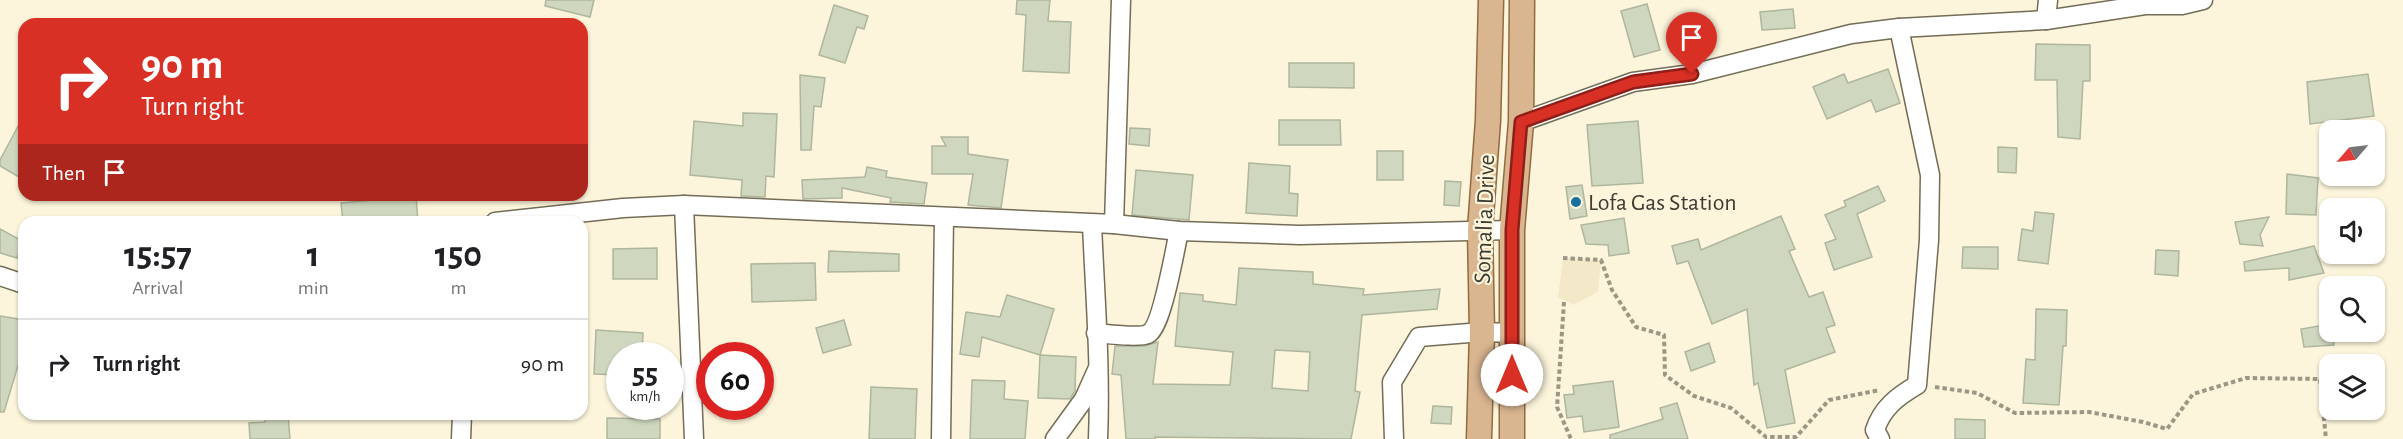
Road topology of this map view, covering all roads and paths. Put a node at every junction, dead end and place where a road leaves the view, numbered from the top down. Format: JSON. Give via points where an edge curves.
{"nodes":[{"id":1,"x":1121,"y":0,"type":"edge"},
{"id":2,"x":1491,"y":0,"type":"edge"},
{"id":3,"x":1522,"y":0,"type":"edge"},
{"id":4,"x":2048,"y":0,"type":"edge"},
{"id":5,"x":2203,"y":0,"type":"edge"},
{"id":6,"x":2046,"y":20,"type":"junction"},
{"id":7,"x":1899,"y":28,"type":"junction"},
{"id":8,"x":1521,"y":122,"type":"junction"},
{"id":9,"x":684,"y":205,"type":"junction"},
{"id":10,"x":550,"y":216,"type":"edge"},
{"id":11,"x":944,"y":217,"type":"junction"},
{"id":12,"x":1092,"y":224,"type":"junction"},
{"id":13,"x":1114,"y":224,"type":"junction"},
{"id":14,"x":1480,"y":230,"type":"junction"},
{"id":15,"x":1512,"y":230,"type":"junction"},
{"id":16,"x":1179,"y":231,"type":"junction"},
{"id":17,"x":1563,"y":258,"type":"dead end"},
{"id":18,"x":0,"y":276,"type":"edge"},
{"id":19,"x":18,"y":282,"type":"edge"},
{"id":20,"x":1564,"y":302,"type":"dead end"},
{"id":21,"x":1482,"y":332,"type":"junction"},
{"id":22,"x":1096,"y":333,"type":"junction"},
{"id":23,"x":1512,"y":333,"type":"junction"},
{"id":24,"x":1100,"y":365,"type":"junction"},
{"id":25,"x":1917,"y":385,"type":"junction"},
{"id":26,"x":1883,"y":390,"type":"dead end"},
{"id":27,"x":462,"y":420,"type":"edge"},
{"id":28,"x":461,"y":439,"type":"edge"},
{"id":29,"x":694,"y":439,"type":"edge"},
{"id":30,"x":941,"y":439,"type":"edge"},
{"id":31,"x":1055,"y":439,"type":"edge"},
{"id":32,"x":1098,"y":439,"type":"edge"},
{"id":33,"x":1394,"y":439,"type":"edge"},
{"id":34,"x":1479,"y":439,"type":"edge"},
{"id":35,"x":1512,"y":439,"type":"edge"},
{"id":36,"x":1571,"y":439,"type":"edge"},
{"id":37,"x":1880,"y":439,"type":"edge"},
{"id":38,"x":2326,"y":439,"type":"edge"}],
"edges":[{"from":1,"to":13,"type":"street"},
{"from":2,"to":14,"type":"main road","name":"Somalia Drive"},
{"from":3,"to":8,"type":"main road","name":"Somalia Drive"},
{"from":4,"to":6,"type":"street"},
{"from":5,"to":6,"type":"street","via":[[2182,5],[2145,4]]},
{"from":6,"to":7,"type":"street"},
{"from":7,"to":8,"type":"street","via":[[1851,34],[1692,74],[1633,82]]},
{"from":7,"to":25,"type":"street","via":[[1930,175],[1929,240]]},
{"from":8,"to":15,"type":"main road","name":"Somalia Drive"},
{"from":9,"to":10,"type":"street"},
{"from":9,"to":11,"type":"street"},
{"from":9,"to":29,"type":"street"},
{"from":11,"to":12,"type":"street"},
{"from":11,"to":30,"type":"street"},
{"from":12,"to":13,"type":"street"},
{"from":12,"to":22,"type":"street"},
{"from":13,"to":16,"type":"street"},
{"from":14,"to":15,"type":"street"},
{"from":14,"to":16,"type":"street","via":[[1300,235]]},
{"from":14,"to":21,"type":"main road","name":"Somalia Drive"},
{"from":15,"to":23,"type":"main road","name":"Somalia Drive"},
{"from":16,"to":22,"type":"street","via":[[1154,329],[1146,335]]},
{"from":17,"to":26,"type":"path","via":[[1601,260],[1612,290],[1636,327],[1664,335],[1665,375],[1694,396],[1731,408],[1766,437],[1796,436],[1829,400]]},
{"from":18,"to":19,"type":"street"},
{"from":20,"to":36,"type":"path","via":[[1557,408]]},
{"from":21,"to":23,"type":"street"},
{"from":21,"to":33,"type":"street","via":[[1419,337],[1392,382]]},
{"from":21,"to":34,"type":"main road","name":"Somalia Drive"},
{"from":22,"to":24,"type":"street"},
{"from":23,"to":35,"type":"main road","name":"Somalia Drive"},
{"from":24,"to":31,"type":"street","via":[[1084,399]]},
{"from":24,"to":32,"type":"street"},
{"from":25,"to":37,"type":"street","via":[[1901,394],[1879,418],[1875,430]]},
{"from":25,"to":38,"type":"path","via":[[1977,393],[2015,413],[2089,412],[2167,429],[2193,394],[2246,378],[2320,379]]},
{"from":27,"to":28,"type":"street"}]}
